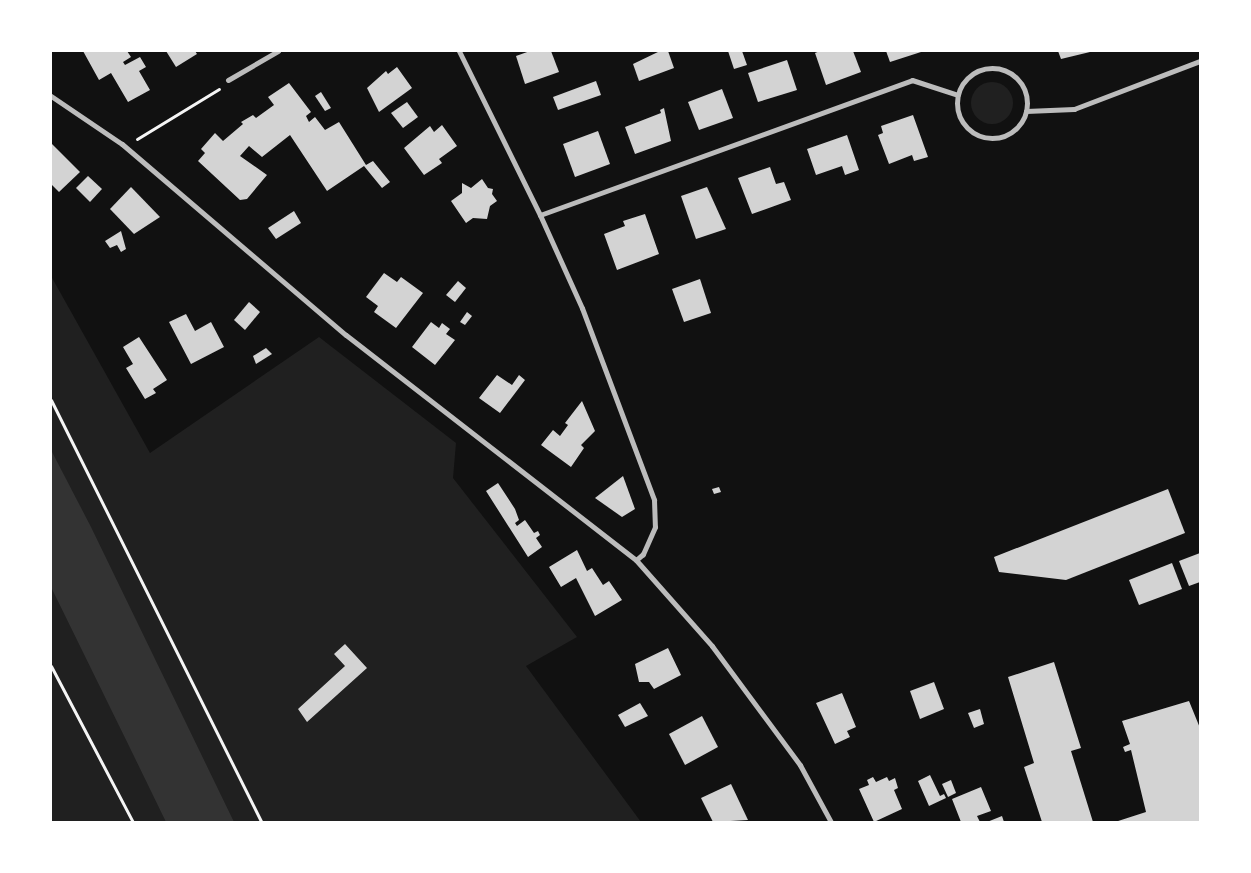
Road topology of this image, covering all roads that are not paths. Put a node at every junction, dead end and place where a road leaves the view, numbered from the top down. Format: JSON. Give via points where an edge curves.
{"nodes":[{"id":1,"x":278,"y":51,"type":"edge"},
{"id":2,"x":459,"y":51,"type":"edge"},
{"id":3,"x":1200,"y":61,"type":"edge"},
{"id":4,"x":228,"y":80,"type":"road end"},
{"id":5,"x":958,"y":95,"type":"junction"},
{"id":6,"x":51,"y":96,"type":"edge"},
{"id":7,"x":1026,"y":111,"type":"junction"},
{"id":8,"x":540,"y":215,"type":"junction"},
{"id":9,"x":636,"y":560,"type":"junction"},
{"id":10,"x":831,"y":822,"type":"edge"}],
"edges":[{"from":1,"to":4,"type":"street"},
{"from":2,"to":8,"type":"street"},
{"from":3,"to":7,"type":"street","via":[[1074,109]]},
{"from":5,"to":7,"type":"street","via":[[967,79],[976,72],[999,69],[1020,82],[1025,92]]},
{"from":5,"to":7,"type":"street","via":[[958,111],[963,122],[984,137],[1010,133],[1021,123]]},
{"from":5,"to":8,"type":"street","via":[[912,80]]},
{"from":6,"to":9,"type":"street","via":[[126,147],[346,335]]},
{"from":8,"to":9,"type":"street","via":[[582,308],[654,500],[655,527],[643,554]]},
{"from":9,"to":10,"type":"street","via":[[712,646],[800,764]]}]}
